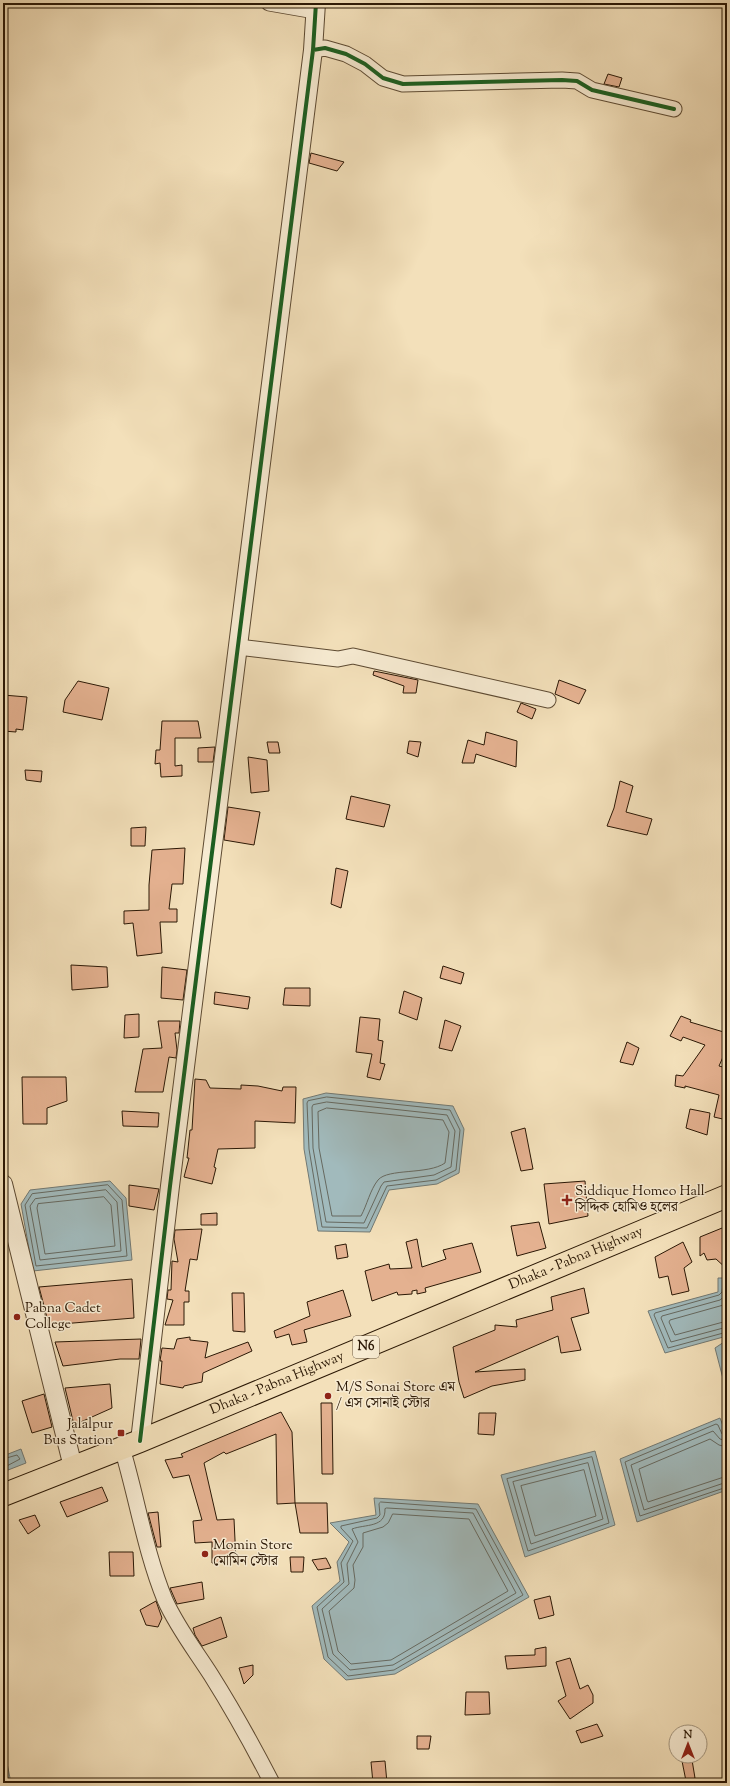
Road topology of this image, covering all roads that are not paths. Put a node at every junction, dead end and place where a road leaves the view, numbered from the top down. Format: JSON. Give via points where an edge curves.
{"nodes":[{"id":1,"x":269,"y":3,"type":"edge"},
{"id":2,"x":315,"y":7,"type":"edge"},
{"id":3,"x":313,"y":50,"type":"junction"},
{"id":4,"x":674,"y":109,"type":"dead end"},
{"id":5,"x":238,"y":647,"type":"junction"},
{"id":6,"x":548,"y":700,"type":"dead end"},
{"id":7,"x":3,"y":1184,"type":"edge"},
{"id":8,"x":727,"y":1196,"type":"edge"},
{"id":9,"x":131,"y":1445,"type":"junction"},
{"id":10,"x":73,"y":1468,"type":"junction"},
{"id":11,"x":3,"y":1495,"type":"edge"},
{"id":12,"x":272,"y":1783,"type":"edge"}],
"edges":[{"from":1,"to":2,"type":"street"},
{"from":2,"to":3,"type":"street"},
{"from":3,"to":4,"type":"street","via":[[325,48],[346,54],[383,78],[403,84],[562,80],[577,82],[592,90]]},
{"from":3,"to":5,"type":"street"},
{"from":5,"to":6,"type":"street","via":[[338,659],[353,656]]},
{"from":5,"to":9,"type":"street","via":[[170,1186]]},
{"from":7,"to":10,"type":"street"},
{"from":8,"to":9,"type":"highway","name":"Dhaka - Pabna Highway","number":"N6"},
{"from":9,"to":10,"type":"highway","name":"Dhaka - Pabna Highway","number":"N6"},
{"from":9,"to":12,"type":"street","via":[[149,1552],[165,1599],[179,1628],[224,1696]]},
{"from":10,"to":11,"type":"highway","name":"Dhaka - Pabna Highway","number":"N6"}]}
